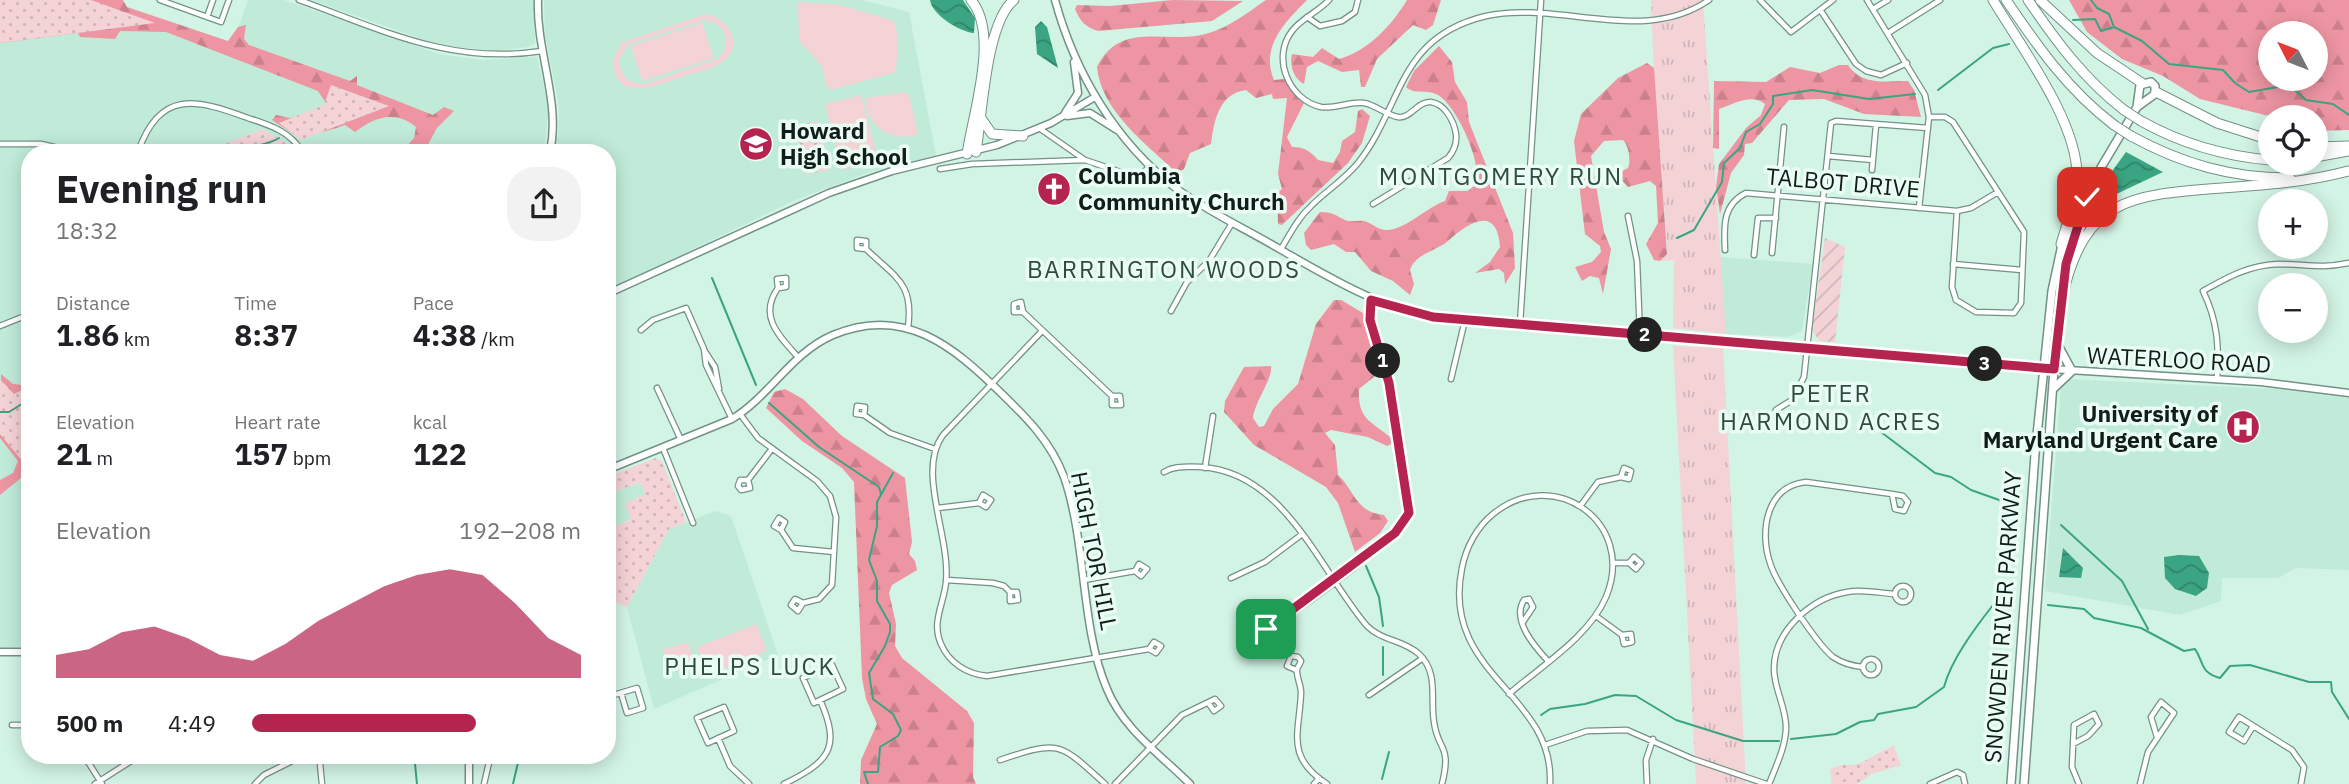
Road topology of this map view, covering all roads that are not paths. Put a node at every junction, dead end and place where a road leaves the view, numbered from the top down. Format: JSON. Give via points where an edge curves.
{"nodes":[{"id":1,"x":160,"y":0,"type":"edge"},
{"id":2,"x":213,"y":0,"type":"edge"},
{"id":3,"x":229,"y":0,"type":"edge"},
{"id":4,"x":299,"y":0,"type":"edge"},
{"id":5,"x":538,"y":0,"type":"edge"},
{"id":6,"x":971,"y":0,"type":"edge"},
{"id":7,"x":1014,"y":0,"type":"edge"},
{"id":8,"x":1329,"y":0,"type":"edge"},
{"id":9,"x":1359,"y":0,"type":"edge"},
{"id":10,"x":1541,"y":0,"type":"edge"},
{"id":11,"x":1709,"y":0,"type":"edge"},
{"id":12,"x":1833,"y":0,"type":"edge"},
{"id":13,"x":1867,"y":0,"type":"edge"},
{"id":14,"x":1888,"y":0,"type":"edge"},
{"id":15,"x":1940,"y":0,"type":"edge"},
{"id":16,"x":1993,"y":0,"type":"edge"},
{"id":17,"x":2006,"y":0,"type":"edge"},
{"id":18,"x":2028,"y":0,"type":"edge"},
{"id":19,"x":2040,"y":0,"type":"edge"},
{"id":20,"x":1055,"y":1,"type":"edge"},
{"id":21,"x":1764,"y":1,"type":"edge"},
{"id":22,"x":1873,"y":9,"type":"junction"},
{"id":23,"x":1821,"y":10,"type":"junction"},
{"id":24,"x":1540,"y":14,"type":"junction"},
{"id":25,"x":207,"y":17,"type":"junction"},
{"id":26,"x":1307,"y":17,"type":"junction"},
{"id":27,"x":1888,"y":33,"type":"junction"},
{"id":28,"x":542,"y":51,"type":"junction"},
{"id":29,"x":1073,"y":54,"type":"junction"},
{"id":30,"x":1907,"y":63,"type":"junction"},
{"id":31,"x":2142,"y":83,"type":"junction"},
{"id":32,"x":2156,"y":92,"type":"junction"},
{"id":33,"x":1095,"y":97,"type":"junction"},
{"id":34,"x":2143,"y":97,"type":"junction"},
{"id":35,"x":1386,"y":111,"type":"junction"},
{"id":36,"x":1061,"y":117,"type":"junction"},
{"id":37,"x":1929,"y":117,"type":"junction"},
{"id":38,"x":981,"y":118,"type":"junction"},
{"id":39,"x":1876,"y":125,"type":"junction"},
{"id":40,"x":1784,"y":127,"type":"dead end"},
{"id":41,"x":1039,"y":128,"type":"junction"},
{"id":42,"x":1928,"y":128,"type":"junction"},
{"id":43,"x":1123,"y":135,"type":"junction"},
{"id":44,"x":2258,"y":135,"type":"edge"},
{"id":45,"x":1023,"y":136,"type":"junction"},
{"id":46,"x":0,"y":144,"type":"edge"},
{"id":47,"x":21,"y":144,"type":"edge"},
{"id":48,"x":21,"y":144,"type":"edge"},
{"id":49,"x":41,"y":144,"type":"edge"},
{"id":50,"x":141,"y":144,"type":"edge"},
{"id":51,"x":296,"y":144,"type":"edge"},
{"id":52,"x":551,"y":144,"type":"edge"},
{"id":53,"x":2349,"y":146,"type":"edge"},
{"id":54,"x":2328,"y":147,"type":"edge"},
{"id":55,"x":2349,"y":151,"type":"edge"},
{"id":56,"x":971,"y":153,"type":"junction"},
{"id":57,"x":2328,"y":155,"type":"edge"},
{"id":58,"x":1828,"y":156,"type":"junction"},
{"id":59,"x":2258,"y":158,"type":"edge"},
{"id":60,"x":1085,"y":160,"type":"junction"},
{"id":61,"x":1873,"y":160,"type":"junction"},
{"id":62,"x":1152,"y":167,"type":"junction"},
{"id":63,"x":940,"y":169,"type":"dead end"},
{"id":64,"x":1872,"y":170,"type":"dead end"},
{"id":65,"x":2099,"y":170,"type":"junction"},
{"id":66,"x":2348,"y":170,"type":"edge"},
{"id":67,"x":1998,"y":192,"type":"junction"},
{"id":68,"x":1778,"y":195,"type":"junction"},
{"id":69,"x":1824,"y":198,"type":"junction"},
{"id":70,"x":1373,"y":204,"type":"dead end"},
{"id":71,"x":1919,"y":208,"type":"junction"},
{"id":72,"x":1957,"y":211,"type":"junction"},
{"id":73,"x":1628,"y":216,"type":"dead end"},
{"id":74,"x":1776,"y":218,"type":"junction"},
{"id":75,"x":1232,"y":223,"type":"junction"},
{"id":76,"x":2061,"y":244,"type":"junction"},
{"id":77,"x":866,"y":248,"type":"dead end"},
{"id":78,"x":1280,"y":249,"type":"junction"},
{"id":79,"x":1725,"y":250,"type":"dead end"},
{"id":80,"x":1772,"y":253,"type":"dead end"},
{"id":81,"x":1754,"y":255,"type":"dead end"},
{"id":82,"x":2349,"y":263,"type":"edge"},
{"id":83,"x":1953,"y":264,"type":"junction"},
{"id":84,"x":2022,"y":270,"type":"junction"},
{"id":85,"x":778,"y":288,"type":"dead end"},
{"id":86,"x":616,"y":290,"type":"edge"},
{"id":87,"x":2063,"y":294,"type":"junction"},
{"id":88,"x":1371,"y":300,"type":"junction"},
{"id":89,"x":1023,"y":312,"type":"dead end"},
{"id":90,"x":1171,"y":312,"type":"dead end"},
{"id":91,"x":21,"y":318,"type":"edge"},
{"id":92,"x":1465,"y":320,"type":"junction"},
{"id":93,"x":1520,"y":324,"type":"junction"},
{"id":94,"x":0,"y":326,"type":"edge"},
{"id":95,"x":908,"y":328,"type":"junction"},
{"id":96,"x":641,"y":330,"type":"dead end"},
{"id":97,"x":1042,"y":331,"type":"junction"},
{"id":98,"x":1640,"y":335,"type":"junction"},
{"id":99,"x":2058,"y":340,"type":"junction"},
{"id":100,"x":1807,"y":349,"type":"junction"},
{"id":101,"x":798,"y":357,"type":"junction"},
{"id":102,"x":2043,"y":368,"type":"junction"},
{"id":103,"x":2054,"y":369,"type":"junction"},
{"id":104,"x":2072,"y":371,"type":"junction"},
{"id":105,"x":1451,"y":379,"type":"dead end"},
{"id":106,"x":2217,"y":380,"type":"junction"},
{"id":107,"x":992,"y":384,"type":"junction"},
{"id":108,"x":657,"y":388,"type":"dead end"},
{"id":109,"x":2053,"y":390,"type":"junction"},
{"id":110,"x":2349,"y":393,"type":"edge"},
{"id":111,"x":1112,"y":396,"type":"dead end"},
{"id":112,"x":1776,"y":410,"type":"dead end"},
{"id":113,"x":740,"y":414,"type":"junction"},
{"id":114,"x":864,"y":415,"type":"dead end"},
{"id":115,"x":1213,"y":416,"type":"dead end"},
{"id":116,"x":732,"y":419,"type":"junction"},
{"id":117,"x":681,"y":441,"type":"junction"},
{"id":118,"x":663,"y":448,"type":"junction"},
{"id":119,"x":935,"y":449,"type":"junction"},
{"id":120,"x":771,"y":450,"type":"junction"},
{"id":121,"x":616,"y":466,"type":"edge"},
{"id":122,"x":1205,"y":468,"type":"junction"},
{"id":123,"x":1164,"y":472,"type":"dead end"},
{"id":124,"x":1621,"y":477,"type":"dead end"},
{"id":125,"x":748,"y":480,"type":"dead end"},
{"id":126,"x":1892,"y":494,"type":"dead end"},
{"id":127,"x":979,"y":503,"type":"dead end"},
{"id":128,"x":1581,"y":505,"type":"junction"},
{"id":129,"x":938,"y":508,"type":"junction"},
{"id":130,"x":692,"y":523,"type":"dead end"},
{"id":131,"x":781,"y":530,"type":"dead end"},
{"id":132,"x":1301,"y":535,"type":"junction"},
{"id":133,"x":834,"y":552,"type":"junction"},
{"id":134,"x":1613,"y":563,"type":"junction"},
{"id":135,"x":1629,"y":563,"type":"dead end"},
{"id":136,"x":1135,"y":571,"type":"dead end"},
{"id":137,"x":1231,"y":578,"type":"dead end"},
{"id":138,"x":1336,"y":579,"type":"junction"},
{"id":139,"x":947,"y":580,"type":"junction"},
{"id":140,"x":1084,"y":580,"type":"junction"},
{"id":141,"x":1010,"y":592,"type":"dead end"},
{"id":142,"x":1895,"y":594,"type":"dead end"},
{"id":143,"x":803,"y":603,"type":"dead end"},
{"id":144,"x":1802,"y":615,"type":"junction"},
{"id":145,"x":1596,"y":616,"type":"junction"},
{"id":146,"x":1523,"y":622,"type":"junction"},
{"id":147,"x":1262,"y":629,"type":"dead end"},
{"id":148,"x":1622,"y":635,"type":"dead end"},
{"id":149,"x":1149,"y":649,"type":"dead end"},
{"id":150,"x":0,"y":652,"type":"edge"},
{"id":151,"x":21,"y":652,"type":"edge"},
{"id":152,"x":1098,"y":657,"type":"junction"},
{"id":153,"x":1423,"y":658,"type":"junction"},
{"id":154,"x":1548,"y":661,"type":"junction"},
{"id":155,"x":1863,"y":667,"type":"dead end"},
{"id":156,"x":1296,"y":670,"type":"dead end"},
{"id":157,"x":621,"y":693,"type":"junction"},
{"id":158,"x":616,"y":694,"type":"edge"},
{"id":159,"x":1509,"y":694,"type":"junction"},
{"id":160,"x":1369,"y":695,"type":"dead end"},
{"id":161,"x":820,"y":700,"type":"junction"},
{"id":162,"x":1209,"y":704,"type":"dead end"},
{"id":163,"x":12,"y":725,"type":"dead end"},
{"id":164,"x":21,"y":725,"type":"edge"},
{"id":165,"x":2253,"y":726,"type":"junction"},
{"id":166,"x":2157,"y":737,"type":"junction"},
{"id":167,"x":718,"y":738,"type":"junction"},
{"id":168,"x":1653,"y":739,"type":"junction"},
{"id":169,"x":2073,"y":744,"type":"junction"},
{"id":170,"x":1545,"y":745,"type":"junction"},
{"id":171,"x":1151,"y":746,"type":"junction"},
{"id":172,"x":1000,"y":760,"type":"dead end"},
{"id":173,"x":89,"y":764,"type":"edge"},
{"id":174,"x":127,"y":764,"type":"edge"},
{"id":175,"x":287,"y":764,"type":"edge"},
{"id":176,"x":320,"y":764,"type":"edge"},
{"id":177,"x":469,"y":764,"type":"edge"},
{"id":178,"x":489,"y":764,"type":"edge"},
{"id":179,"x":1319,"y":779,"type":"junction"},
{"id":180,"x":99,"y":783,"type":"edge"},
{"id":181,"x":255,"y":784,"type":"edge"},
{"id":182,"x":322,"y":784,"type":"edge"},
{"id":183,"x":469,"y":784,"type":"edge"},
{"id":184,"x":484,"y":784,"type":"edge"},
{"id":185,"x":749,"y":784,"type":"edge"},
{"id":186,"x":784,"y":784,"type":"edge"},
{"id":187,"x":1105,"y":784,"type":"edge"},
{"id":188,"x":1115,"y":784,"type":"edge"},
{"id":189,"x":1191,"y":784,"type":"edge"},
{"id":190,"x":1314,"y":784,"type":"edge"},
{"id":191,"x":1327,"y":784,"type":"edge"},
{"id":192,"x":1443,"y":784,"type":"edge"},
{"id":193,"x":1550,"y":784,"type":"edge"},
{"id":194,"x":1647,"y":784,"type":"edge"},
{"id":195,"x":1767,"y":784,"type":"edge"},
{"id":196,"x":1930,"y":784,"type":"edge"},
{"id":197,"x":1965,"y":784,"type":"edge"},
{"id":198,"x":2011,"y":784,"type":"edge"},
{"id":199,"x":2024,"y":784,"type":"edge"},
{"id":200,"x":2079,"y":784,"type":"edge"},
{"id":201,"x":2140,"y":784,"type":"edge"},
{"id":202,"x":2301,"y":784,"type":"edge"}],
"edges":[{"from":1,"to":25,"type":"street"},
{"from":2,"to":25,"type":"street"},
{"from":3,"to":25,"type":"street","via":[[221,22]]},
{"from":4,"to":28,"type":"street","via":[[456,52],[491,56]]},
{"from":5,"to":28,"type":"main road"},
{"from":6,"to":56,"type":"highway","via":[[981,13],[986,37]]},
{"from":7,"to":38,"type":"highway","via":[[995,30]]},
{"from":8,"to":26,"type":"street"},
{"from":9,"to":26,"type":"street","via":[[1355,12],[1342,21],[1320,26]]},
{"from":10,"to":24,"type":"street"},
{"from":11,"to":24,"type":"street","via":[[1665,20]]},
{"from":12,"to":23,"type":"street"},
{"from":13,"to":22,"type":"street"},
{"from":14,"to":22,"type":"street"},
{"from":15,"to":27,"type":"street"},
{"from":16,"to":76,"type":"highway","via":[[2060,113],[2076,152],[2076,193]]},
{"from":17,"to":66,"type":"highway","bridge":true,"via":[[2056,71],[2086,103],[2131,136],[2184,162],[2247,176],[2291,178]]},
{"from":18,"to":59,"type":"highway","bridge":true,"via":[[2070,60],[2124,110],[2210,150]]},
{"from":19,"to":31,"type":"highway","via":[[2097,53]]},
{"from":20,"to":29,"type":"main road","name":"WATERLOO ROAD"},
{"from":21,"to":23,"type":"street","via":[[1791,32]]},
{"from":22,"to":27,"type":"street"},
{"from":23,"to":30,"type":"street","via":[[1860,68],[1881,75]]},
{"from":24,"to":35,"type":"street","via":[[1486,16],[1442,36],[1409,68]]},
{"from":24,"to":93,"type":"street"},
{"from":26,"to":35,"type":"street","via":[[1293,30],[1285,50],[1285,71],[1295,91],[1321,107],[1362,103]]},
{"from":27,"to":30,"type":"street"},
{"from":28,"to":52,"type":"main road","via":[[554,120]]},
{"from":29,"to":33,"type":"main road","name":"WATERLOO ROAD"},
{"from":29,"to":36,"type":"main road","via":[[1078,93]]},
{"from":30,"to":37,"type":"street","via":[[1922,85]]},
{"from":31,"to":32,"type":"main road","via":[[2153,84]]},
{"from":31,"to":34,"type":"main road"},
{"from":32,"to":34,"type":"main road","name":"SNOWDEN RIVER PARKWAY","via":[[2154,97]]},
{"from":32,"to":44,"type":"highway","via":[[2217,123]]},
{"from":33,"to":36,"type":"main road"},
{"from":33,"to":43,"type":"main road","name":"WATERLOO ROAD"},
{"from":34,"to":65,"type":"main road","name":"SNOWDEN RIVER PARKWAY"},
{"from":35,"to":70,"type":"street","via":[[1403,117],[1423,103],[1437,104],[1451,121],[1456,142],[1441,163]]},
{"from":35,"to":78,"type":"street","via":[[1357,164],[1309,207]]},
{"from":36,"to":41,"type":"main road"},
{"from":36,"to":43,"type":"main road","via":[[1090,113]]},
{"from":37,"to":42,"type":"street"},
{"from":37,"to":67,"type":"street","via":[[1954,122]]},
{"from":38,"to":45,"type":"highway","via":[[992,134]]},
{"from":38,"to":56,"type":"highway"},
{"from":39,"to":42,"type":"street"},
{"from":39,"to":58,"type":"street","via":[[1831,123]]},
{"from":39,"to":61,"type":"street"},
{"from":40,"to":68,"type":"street"},
{"from":41,"to":45,"type":"main road"},
{"from":41,"to":60,"type":"street"},
{"from":42,"to":71,"type":"street"},
{"from":43,"to":62,"type":"main road","name":"WATERLOO ROAD"},
{"from":45,"to":56,"type":"main road"},
{"from":46,"to":48,"type":"street"},
{"from":47,"to":49,"type":"street"},
{"from":50,"to":51,"type":"street","via":[[155,118],[176,105],[195,102],[277,128]]},
{"from":53,"to":54,"type":"highway"},
{"from":55,"to":57,"type":"highway"},
{"from":56,"to":86,"type":"main road","via":[[892,171],[829,193]]},
{"from":58,"to":61,"type":"street"},
{"from":58,"to":69,"type":"street"},
{"from":60,"to":62,"type":"street","via":[[1135,177]]},
{"from":60,"to":63,"type":"street"},
{"from":61,"to":64,"type":"street"},
{"from":62,"to":75,"type":"main road","name":"WATERLOO ROAD"},
{"from":65,"to":76,"type":"main road","name":"SNOWDEN RIVER PARKWAY"},
{"from":65,"to":87,"type":"main road","name":"SNOWDEN RIVER PARKWAY","via":[[2071,241]]},
{"from":66,"to":87,"type":"highway","via":[[2292,183],[2162,193],[2123,204],[2082,240]]},
{"from":67,"to":72,"type":"street","name":"TALBOT DRIVE"},
{"from":67,"to":84,"type":"street","via":[[2024,232]]},
{"from":68,"to":69,"type":"street","name":"TALBOT DRIVE"},
{"from":68,"to":74,"type":"street"},
{"from":68,"to":79,"type":"street","name":"TALBOT DRIVE","via":[[1746,193],[1738,197],[1724,218]]},
{"from":69,"to":71,"type":"street","name":"TALBOT DRIVE"},
{"from":69,"to":100,"type":"street"},
{"from":71,"to":72,"type":"street","name":"TALBOT DRIVE"},
{"from":72,"to":83,"type":"street"},
{"from":73,"to":98,"type":"street","via":[[1637,261]]},
{"from":74,"to":80,"type":"street"},
{"from":74,"to":81,"type":"street","via":[[1758,218]]},
{"from":75,"to":78,"type":"main road","name":"WATERLOO ROAD"},
{"from":75,"to":90,"type":"street","via":[[1209,261],[1187,282]]},
{"from":76,"to":102,"type":"main road","name":"SNOWDEN RIVER PARKWAY"},
{"from":77,"to":95,"type":"street","via":[[908,292]]},
{"from":78,"to":88,"type":"main road","name":"WATERLOO ROAD"},
{"from":82,"to":106,"type":"street","via":[[2319,268],[2254,267],[2203,291],[2218,329]]},
{"from":83,"to":84,"type":"street"},
{"from":83,"to":84,"type":"street","via":[[1952,293],[1961,305],[1976,312],[2017,311]]},
{"from":85,"to":101,"type":"street","via":[[771,299],[770,319]]},
{"from":87,"to":99,"type":"main road","name":"SNOWDEN RIVER PARKWAY"},
{"from":88,"to":92,"type":"main road","name":"WATERLOO ROAD","via":[[1418,314]]},
{"from":88,"to":138,"type":"street","via":[[1370,320],[1389,383],[1409,513],[1395,533]]},
{"from":89,"to":97,"type":"street"},
{"from":91,"to":94,"type":"street"},
{"from":92,"to":93,"type":"main road","name":"WATERLOO ROAD"},
{"from":92,"to":105,"type":"street"},
{"from":93,"to":98,"type":"main road","name":"WATERLOO ROAD"},
{"from":95,"to":101,"type":"main road","name":"HIGH TOR HILL","via":[[869,326],[845,331]]},
{"from":95,"to":107,"type":"main road","name":"HIGH TOR HILL","via":[[956,351]]},
{"from":96,"to":116,"type":"street","via":[[653,320],[685,308]]},
{"from":97,"to":107,"type":"street"},
{"from":97,"to":111,"type":"street"},
{"from":98,"to":100,"type":"main road","name":"WATERLOO ROAD"},
{"from":99,"to":103,"type":"main road","name":"SNOWDEN RIVER PARKWAY"},
{"from":99,"to":104,"type":"main road"},
{"from":100,"to":102,"type":"main road","name":"WATERLOO ROAD"},
{"from":100,"to":112,"type":"street","via":[[1800,389]]},
{"from":101,"to":113,"type":"main road","name":"HIGH TOR HILL"},
{"from":102,"to":103,"type":"main road","name":"WATERLOO ROAD"},
{"from":102,"to":198,"type":"main road","name":"SNOWDEN RIVER PARKWAY"},
{"from":103,"to":104,"type":"main road","name":"WATERLOO ROAD"},
{"from":103,"to":109,"type":"main road","name":"SNOWDEN RIVER PARKWAY"},
{"from":104,"to":106,"type":"main road","name":"WATERLOO ROAD"},
{"from":104,"to":109,"type":"main road"},
{"from":106,"to":110,"type":"main road","name":"WATERLOO ROAD"},
{"from":107,"to":119,"type":"street"},
{"from":107,"to":140,"type":"main road","name":"HIGH TOR HILL","via":[[1038,431],[1060,466]]},
{"from":108,"to":117,"type":"street"},
{"from":109,"to":199,"type":"main road","name":"SNOWDEN RIVER PARKWAY"},
{"from":113,"to":116,"type":"main road","name":"HIGH TOR HILL"},
{"from":113,"to":120,"type":"street"},
{"from":114,"to":119,"type":"street","via":[[884,430]]},
{"from":115,"to":122,"type":"street"},
{"from":116,"to":117,"type":"main road","name":"HIGH TOR HILL"},
{"from":117,"to":118,"type":"main road","name":"HIGH TOR HILL"},
{"from":118,"to":121,"type":"main road","name":"HIGH TOR HILL"},
{"from":118,"to":130,"type":"street"},
{"from":119,"to":129,"type":"street","via":[[932,463]]},
{"from":120,"to":125,"type":"street"},
{"from":120,"to":133,"type":"street","via":[[817,481],[830,496],[836,517]]},
{"from":122,"to":123,"type":"street","via":[[1179,467]]},
{"from":122,"to":132,"type":"street","via":[[1255,485],[1280,507]]},
{"from":124,"to":128,"type":"street","via":[[1598,482]]},
{"from":126,"to":144,"type":"street","via":[[1806,482],[1788,486],[1774,500],[1767,524],[1767,552],[1777,579]]},
{"from":127,"to":129,"type":"street"},
{"from":128,"to":134,"type":"street","via":[[1607,536]]},
{"from":128,"to":159,"type":"street","via":[[1544,495],[1516,501],[1484,522],[1468,548],[1459,586],[1465,632],[1478,659]]},
{"from":129,"to":139,"type":"street"},
{"from":131,"to":133,"type":"street","via":[[798,550]]},
{"from":132,"to":137,"type":"street","via":[[1265,562]]},
{"from":132,"to":138,"type":"street"},
{"from":133,"to":143,"type":"street","via":[[830,590]]},
{"from":134,"to":135,"type":"street"},
{"from":134,"to":145,"type":"street","via":[[1608,592]]},
{"from":136,"to":140,"type":"street"},
{"from":138,"to":147,"type":"street","via":[[1271,628]]},
{"from":138,"to":153,"type":"street","via":[[1371,630]]},
{"from":139,"to":141,"type":"street","via":[[993,583]]},
{"from":139,"to":152,"type":"street","via":[[937,631],[945,653],[962,668],[996,676]]},
{"from":140,"to":152,"type":"main road","name":"HIGH TOR HILL"},
{"from":142,"to":144,"type":"street","via":[[1843,592]]},
{"from":144,"to":155,"type":"street","via":[[1831,655]]},
{"from":144,"to":195,"type":"street","via":[[1784,634],[1774,658],[1786,729]]},
{"from":145,"to":148,"type":"street"},
{"from":145,"to":154,"type":"street"},
{"from":146,"to":146,"type":"street","via":[[1521,604],[1529,599],[1533,607]]},
{"from":146,"to":154,"type":"street","via":[[1532,643]]},
{"from":149,"to":152,"type":"street"},
{"from":150,"to":151,"type":"main road"},
{"from":152,"to":171,"type":"main road","name":"HIGH TOR HILL","via":[[1113,704]]},
{"from":153,"to":160,"type":"street"},
{"from":153,"to":192,"type":"street","via":[[1433,681],[1435,728],[1447,754]]},
{"from":154,"to":159,"type":"street"},
{"from":156,"to":179,"type":"street","via":[[1301,691],[1296,738],[1303,759]]},
{"from":157,"to":157,"type":"street","via":[[627,713],[643,708],[637,688]]},
{"from":157,"to":158,"type":"street"},
{"from":159,"to":170,"type":"street"},
{"from":161,"to":161,"type":"street","via":[[814,703],[803,678],[832,665],[843,689]]},
{"from":161,"to":186,"type":"street","via":[[831,730],[827,752],[815,768]]},
{"from":162,"to":171,"type":"street","via":[[1188,710]]},
{"from":163,"to":164,"type":"street"},
{"from":165,"to":165,"type":"street","via":[[2239,717],[2229,732],[2244,741]]},
{"from":165,"to":202,"type":"street","via":[[2297,755],[2304,767]]},
{"from":166,"to":166,"type":"street","via":[[2174,713],[2161,702],[2151,718]]},
{"from":166,"to":201,"type":"street","via":[[2142,765]]},
{"from":167,"to":167,"type":"street","via":[[708,743],[697,719],[724,707],[734,731]]},
{"from":167,"to":185,"type":"street","via":[[730,766]]},
{"from":168,"to":170,"type":"street","via":[[1606,729]]},
{"from":168,"to":194,"type":"street","via":[[1646,760]]},
{"from":168,"to":195,"type":"street","via":[[1681,754]]},
{"from":169,"to":169,"type":"street","via":[[2074,724],[2094,714],[2099,724]]},
{"from":169,"to":200,"type":"street","via":[[2072,772]]},
{"from":170,"to":193,"type":"street"},
{"from":171,"to":188,"type":"street"},
{"from":171,"to":189,"type":"main road","name":"HIGH TOR HILL"},
{"from":172,"to":187,"type":"street","via":[[1040,747],[1057,747],[1076,757]]},
{"from":173,"to":180,"type":"street"},
{"from":174,"to":180,"type":"street"},
{"from":175,"to":181,"type":"street"},
{"from":176,"to":182,"type":"street"},
{"from":177,"to":183,"type":"main road"},
{"from":178,"to":184,"type":"street"},
{"from":179,"to":190,"type":"street"},
{"from":179,"to":191,"type":"street"},
{"from":196,"to":197,"type":"street","via":[[1957,772]]}]}
